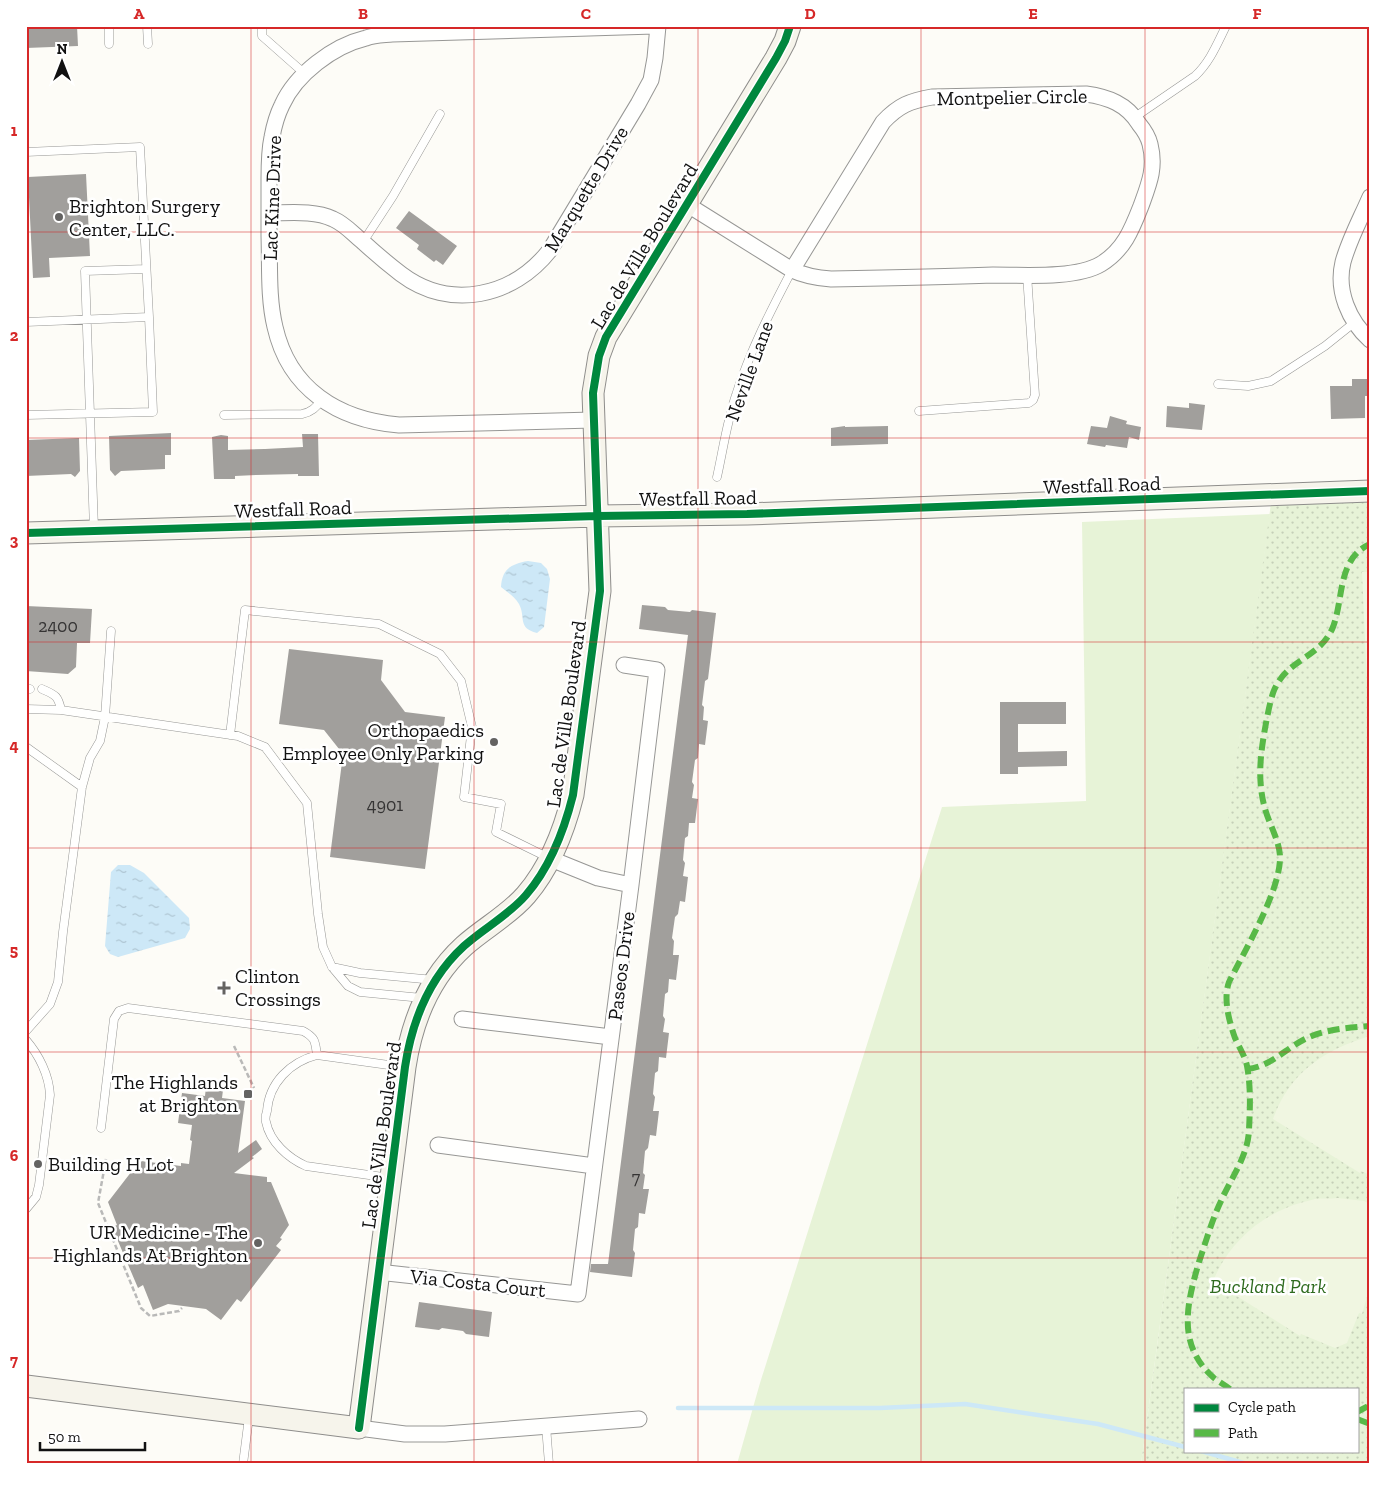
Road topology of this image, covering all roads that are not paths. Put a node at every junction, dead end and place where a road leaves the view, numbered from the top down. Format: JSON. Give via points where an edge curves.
{"nodes":[{"id":1,"x":109,"y":26,"type":"edge"},
{"id":2,"x":147,"y":26,"type":"edge"},
{"id":3,"x":262,"y":26,"type":"edge"},
{"id":4,"x":654,"y":26,"type":"edge"},
{"id":5,"x":658,"y":26,"type":"edge"},
{"id":6,"x":790,"y":26,"type":"edge"},
{"id":7,"x":1226,"y":26,"type":"edge"},
{"id":8,"x":109,"y":44,"type":"dead end"},
{"id":9,"x":148,"y":44,"type":"dead end"},
{"id":10,"x":305,"y":74,"type":"junction"},
{"id":11,"x":440,"y":114,"type":"dead end"},
{"id":12,"x":1135,"y":117,"type":"junction"},
{"id":13,"x":26,"y":152,"type":"edge"},
{"id":14,"x":1370,"y":197,"type":"edge"},
{"id":15,"x":688,"y":205,"type":"junction"},
{"id":16,"x":268,"y":213,"type":"junction"},
{"id":17,"x":363,"y":242,"type":"junction"},
{"id":18,"x":146,"y":269,"type":"junction"},
{"id":19,"x":792,"y":270,"type":"junction"},
{"id":20,"x":1027,"y":274,"type":"junction"},
{"id":21,"x":149,"y":317,"type":"junction"},
{"id":22,"x":86,"y":320,"type":"junction"},
{"id":23,"x":26,"y":322,"type":"edge"},
{"id":24,"x":1354,"y":322,"type":"junction"},
{"id":25,"x":1370,"y":340,"type":"edge"},
{"id":26,"x":1218,"y":384,"type":"dead end"},
{"id":27,"x":322,"y":400,"type":"junction"},
{"id":28,"x":920,"y":411,"type":"dead end"},
{"id":29,"x":90,"y":414,"type":"junction"},
{"id":30,"x":26,"y":415,"type":"edge"},
{"id":31,"x":224,"y":415,"type":"dead end"},
{"id":32,"x":593,"y":420,"type":"junction"},
{"id":33,"x":717,"y":477,"type":"dead end"},
{"id":34,"x":1370,"y":491,"type":"edge"},
{"id":35,"x":597,"y":516,"type":"junction"},
{"id":36,"x":94,"y":532,"type":"junction"},
{"id":37,"x":26,"y":533,"type":"edge"},
{"id":38,"x":111,"y":630,"type":"dead end"},
{"id":39,"x":624,"y":665,"type":"dead end"},
{"id":40,"x":42,"y":689,"type":"dead end"},
{"id":41,"x":26,"y":709,"type":"edge"},
{"id":42,"x":60,"y":710,"type":"junction"},
{"id":43,"x":105,"y":717,"type":"junction"},
{"id":44,"x":230,"y":735,"type":"junction"},
{"id":45,"x":26,"y":747,"type":"edge"},
{"id":46,"x":82,"y":787,"type":"junction"},
{"id":47,"x":551,"y":859,"type":"junction"},
{"id":48,"x":631,"y":885,"type":"junction"},
{"id":49,"x":332,"y":967,"type":"junction"},
{"id":50,"x":435,"y":980,"type":"junction"},
{"id":51,"x":424,"y":999,"type":"junction"},
{"id":52,"x":462,"y":1019,"type":"dead end"},
{"id":53,"x":26,"y":1031,"type":"edge"},
{"id":54,"x":612,"y":1037,"type":"junction"},
{"id":55,"x":26,"y":1040,"type":"edge"},
{"id":56,"x":316,"y":1055,"type":"junction"},
{"id":57,"x":405,"y":1067,"type":"junction"},
{"id":58,"x":101,"y":1128,"type":"dead end"},
{"id":59,"x":438,"y":1146,"type":"dead end"},
{"id":60,"x":594,"y":1166,"type":"junction"},
{"id":61,"x":390,"y":1178,"type":"junction"},
{"id":62,"x":26,"y":1209,"type":"edge"},
{"id":63,"x":378,"y":1272,"type":"junction"},
{"id":64,"x":578,"y":1294,"type":"joint"},
{"id":65,"x":26,"y":1386,"type":"edge"},
{"id":66,"x":250,"y":1415,"type":"junction"},
{"id":67,"x":639,"y":1419,"type":"dead end"},
{"id":68,"x":546,"y":1426,"type":"junction"},
{"id":69,"x":358,"y":1428,"type":"junction"},
{"id":70,"x":242,"y":1464,"type":"edge"},
{"id":71,"x":549,"y":1464,"type":"edge"}],
"edges":[{"from":1,"to":8,"type":"lane"},
{"from":2,"to":9,"type":"lane"},
{"from":3,"to":10,"type":"lane","via":[[262,36]]},
{"from":4,"to":10,"type":"street","name":"Lac Kine Drive","via":[[366,37],[344,45]]},
{"from":5,"to":17,"type":"street","name":"Marquette Drive","via":[[652,80],[550,250],[525,275],[482,294],[439,293],[402,275]]},
{"from":6,"to":15,"type":"street","name":"Lac de Ville Boulevard","via":[[776,58]]},
{"from":7,"to":12,"type":"lane","via":[[1209,60],[1195,76]]},
{"from":10,"to":16,"type":"street","name":"Lac Kine Drive","via":[[282,104],[276,120],[269,156]]},
{"from":11,"to":17,"type":"lane"},
{"from":12,"to":19,"type":"street","name":"Montpelier Circle","via":[[1116,102],[1086,94],[932,97],[902,105],[883,122]]},
{"from":12,"to":20,"type":"street","name":"Montpelier Circle","via":[[1149,143],[1152,170],[1126,241],[1111,257],[1082,272]]},
{"from":13,"to":18,"type":"lane","via":[[140,147]]},
{"from":14,"to":24,"type":"street","via":[[1342,264],[1343,296]]},
{"from":15,"to":19,"type":"street","name":"Montpelier Circle"},
{"from":15,"to":32,"type":"street","name":"Lac de Ville Boulevard","via":[[606,337],[596,372]]},
{"from":16,"to":17,"type":"street","name":"Marquette Drive","via":[[332,218]]},
{"from":16,"to":27,"type":"street","name":"Lac Kine Drive","via":[[270,290],[275,327],[289,363],[307,387]]},
{"from":18,"to":21,"type":"lane"},
{"from":18,"to":22,"type":"lane","via":[[84,272]]},
{"from":19,"to":20,"type":"street","name":"Montpelier Circle","via":[[805,276],[831,279]]},
{"from":19,"to":33,"type":"lane","name":"Neville Lane","via":[[772,308],[735,397]]},
{"from":20,"to":28,"type":"lane","via":[[1033,400]]},
{"from":21,"to":22,"type":"lane"},
{"from":21,"to":29,"type":"lane","via":[[153,412]]},
{"from":22,"to":23,"type":"lane"},
{"from":22,"to":29,"type":"lane"},
{"from":24,"to":25,"type":"street"},
{"from":24,"to":26,"type":"lane","via":[[1271,382],[1248,386]]},
{"from":27,"to":31,"type":"lane","via":[[316,408],[302,414]]},
{"from":27,"to":32,"type":"street","name":"Lac Kine Drive","via":[[352,416],[382,423]]},
{"from":29,"to":30,"type":"lane"},
{"from":29,"to":36,"type":"lane"},
{"from":32,"to":35,"type":"street","name":"Lac de Ville Boulevard"},
{"from":34,"to":35,"type":"street","name":"Westfall Road","via":[[757,514]]},
{"from":35,"to":36,"type":"street","name":"Westfall Road"},
{"from":35,"to":47,"type":"street","name":"Lac de Ville Boulevard","via":[[600,591],[573,795]]},
{"from":36,"to":37,"type":"street","name":"Westfall Road"},
{"from":38,"to":43,"type":"lane"},
{"from":39,"to":48,"type":"street","name":"Paseos Drive","via":[[657,670]]},
{"from":40,"to":42,"type":"lane","via":[[58,699]]},
{"from":41,"to":42,"type":"lane"},
{"from":42,"to":43,"type":"lane"},
{"from":43,"to":44,"type":"lane"},
{"from":43,"to":46,"type":"lane"},
{"from":44,"to":47,"type":"lane","via":[[244,610],[379,624],[440,654],[461,681],[472,727],[464,797],[501,804],[496,832]]},
{"from":44,"to":49,"type":"lane","via":[[266,747],[307,802],[323,947]]},
{"from":45,"to":46,"type":"lane"},
{"from":46,"to":53,"type":"lane","via":[[58,982],[50,1004]]},
{"from":47,"to":48,"type":"street","via":[[598,878]]},
{"from":47,"to":50,"type":"street","name":"Lac de Ville Boulevard","via":[[525,896],[464,946]]},
{"from":48,"to":54,"type":"street","name":"Paseos Drive"},
{"from":49,"to":50,"type":"lane"},
{"from":49,"to":51,"type":"lane","via":[[348,986],[360,992]]},
{"from":50,"to":51,"type":"street","name":"Lac de Ville Boulevard"},
{"from":51,"to":57,"type":"street","name":"Lac de Ville Boulevard","via":[[413,1028]]},
{"from":52,"to":54,"type":"street"},
{"from":54,"to":60,"type":"street","name":"Paseos Drive"},
{"from":55,"to":62,"type":"lane","via":[[46,1073],[50,1095],[39,1185],[36,1197]]},
{"from":56,"to":57,"type":"lane"},
{"from":56,"to":58,"type":"lane","via":[[315,1041],[303,1032],[128,1008],[119,1011],[114,1019]]},
{"from":56,"to":61,"type":"lane","via":[[289,1068],[275,1083],[267,1103],[266,1121],[273,1139],[286,1155],[306,1166]]},
{"from":57,"to":61,"type":"street","name":"Lac de Ville Boulevard"},
{"from":59,"to":60,"type":"street"},
{"from":60,"to":64,"type":"street","name":"Paseos Drive"},
{"from":61,"to":63,"type":"street","name":"Lac de Ville Boulevard"},
{"from":63,"to":64,"type":"street","name":"Via Costa Court"},
{"from":63,"to":69,"type":"street","name":"Lac de Ville Boulevard"},
{"from":65,"to":66,"type":"street"},
{"from":66,"to":69,"type":"street"},
{"from":66,"to":70,"type":"lane"},
{"from":67,"to":68,"type":"street"},
{"from":68,"to":69,"type":"street","via":[[445,1434],[404,1434]]},
{"from":68,"to":71,"type":"lane"}]}
